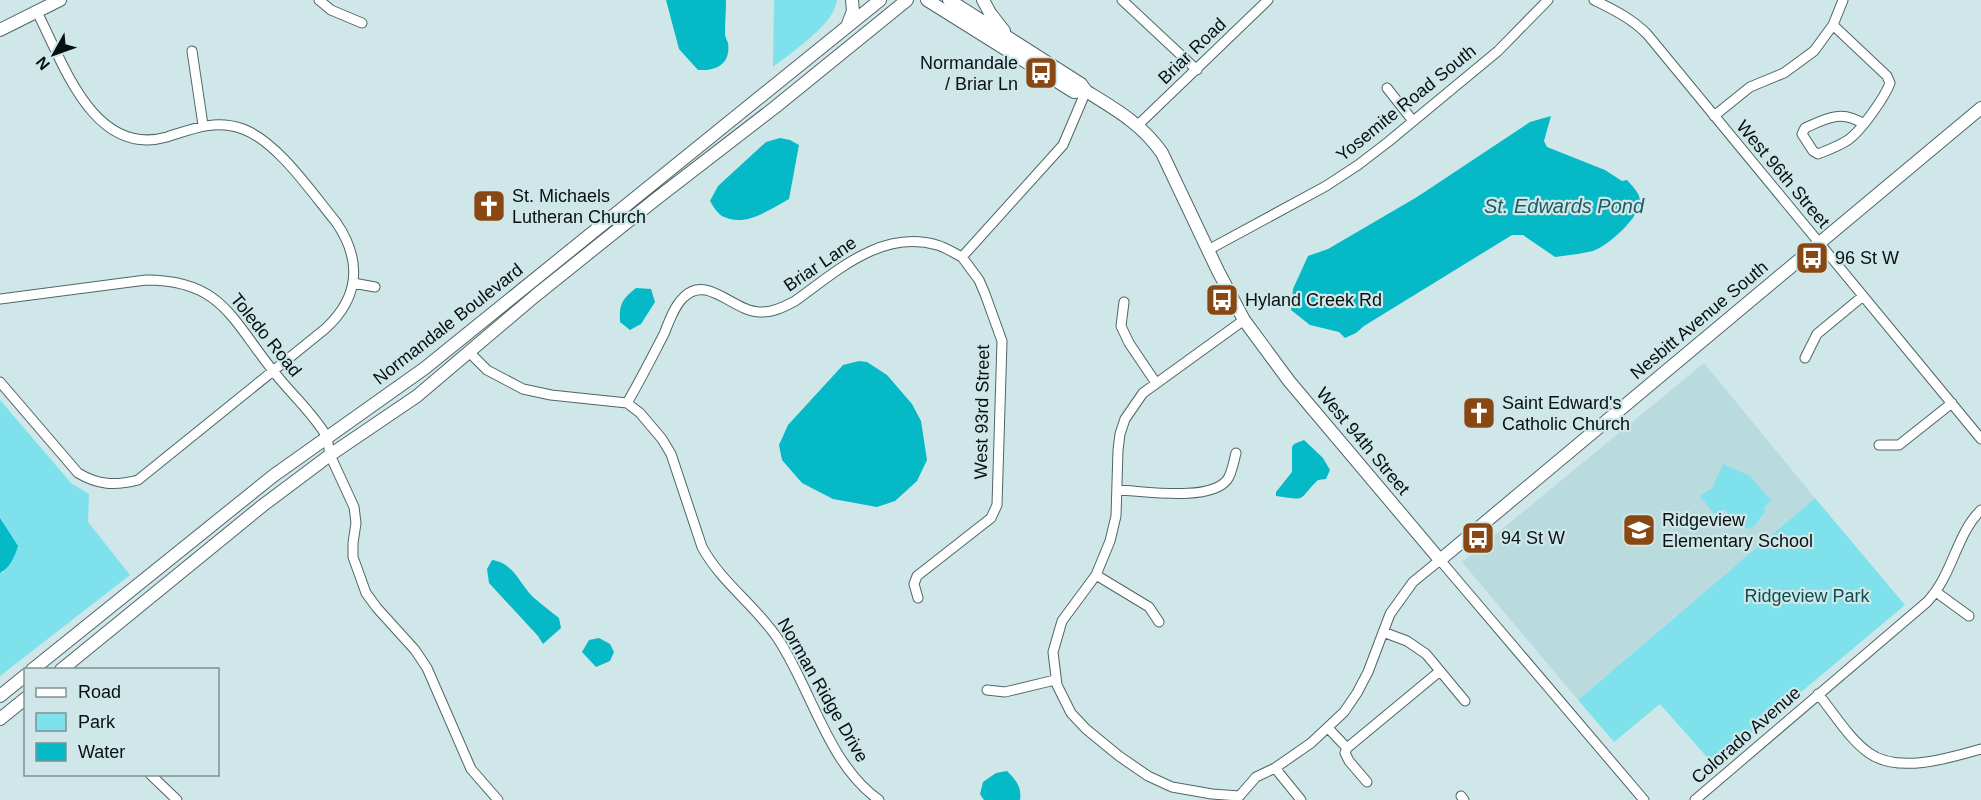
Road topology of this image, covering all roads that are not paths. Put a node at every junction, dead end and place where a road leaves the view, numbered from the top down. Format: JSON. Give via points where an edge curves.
{"nodes":[{"id":1,"x":60,"y":0,"type":"edge"},
{"id":2,"x":319,"y":0,"type":"edge"},
{"id":3,"x":852,"y":0,"type":"edge"},
{"id":4,"x":880,"y":0,"type":"edge"},
{"id":5,"x":907,"y":0,"type":"edge"},
{"id":6,"x":927,"y":0,"type":"edge"},
{"id":7,"x":949,"y":0,"type":"edge"},
{"id":8,"x":983,"y":0,"type":"edge"},
{"id":9,"x":1122,"y":0,"type":"edge"},
{"id":10,"x":1268,"y":0,"type":"edge"},
{"id":11,"x":1548,"y":0,"type":"edge"},
{"id":12,"x":1594,"y":0,"type":"edge"},
{"id":13,"x":1843,"y":0,"type":"edge"},
{"id":14,"x":37,"y":12,"type":"junction"},
{"id":15,"x":362,"y":23,"type":"dead end"},
{"id":16,"x":1833,"y":25,"type":"junction"},
{"id":17,"x":846,"y":27,"type":"junction"},
{"id":18,"x":0,"y":30,"type":"edge"},
{"id":19,"x":1008,"y":43,"type":"junction"},
{"id":20,"x":192,"y":51,"type":"dead end"},
{"id":21,"x":1197,"y":70,"type":"junction"},
{"id":22,"x":1387,"y":88,"type":"dead end"},
{"id":23,"x":1086,"y":91,"type":"junction"},
{"id":24,"x":1981,"y":108,"type":"edge"},
{"id":25,"x":1714,"y":116,"type":"junction"},
{"id":26,"x":1413,"y":121,"type":"junction"},
{"id":27,"x":1863,"y":124,"type":"junction"},
{"id":28,"x":203,"y":125,"type":"junction"},
{"id":29,"x":1138,"y":125,"type":"junction"},
{"id":30,"x":1820,"y":243,"type":"junction"},
{"id":31,"x":1208,"y":250,"type":"junction"},
{"id":32,"x":962,"y":257,"type":"junction"},
{"id":33,"x":353,"y":283,"type":"junction"},
{"id":34,"x":375,"y":286,"type":"dead end"},
{"id":35,"x":1863,"y":296,"type":"junction"},
{"id":36,"x":0,"y":299,"type":"edge"},
{"id":37,"x":1124,"y":302,"type":"dead end"},
{"id":38,"x":1244,"y":320,"type":"junction"},
{"id":39,"x":470,"y":353,"type":"junction"},
{"id":40,"x":1805,"y":358,"type":"dead end"},
{"id":41,"x":274,"y":372,"type":"junction"},
{"id":42,"x":0,"y":382,"type":"edge"},
{"id":43,"x":1156,"y":383,"type":"junction"},
{"id":44,"x":627,"y":403,"type":"junction"},
{"id":45,"x":1952,"y":403,"type":"junction"},
{"id":46,"x":327,"y":437,"type":"junction"},
{"id":47,"x":1981,"y":439,"type":"edge"},
{"id":48,"x":1879,"y":445,"type":"dead end"},
{"id":49,"x":1236,"y":453,"type":"dead end"},
{"id":50,"x":330,"y":455,"type":"junction"},
{"id":51,"x":1118,"y":490,"type":"junction"},
{"id":52,"x":1981,"y":510,"type":"edge"},
{"id":53,"x":1440,"y":560,"type":"junction"},
{"id":54,"x":1096,"y":575,"type":"junction"},
{"id":55,"x":1936,"y":592,"type":"junction"},
{"id":56,"x":918,"y":598,"type":"dead end"},
{"id":57,"x":1969,"y":616,"type":"dead end"},
{"id":58,"x":1159,"y":622,"type":"dead end"},
{"id":59,"x":1383,"y":632,"type":"junction"},
{"id":60,"x":37,"y":668,"type":"edge"},
{"id":61,"x":62,"y":668,"type":"edge"},
{"id":62,"x":1440,"y":671,"type":"junction"},
{"id":63,"x":24,"y":677,"type":"edge"},
{"id":64,"x":1055,"y":680,"type":"junction"},
{"id":65,"x":987,"y":690,"type":"dead end"},
{"id":66,"x":1818,"y":694,"type":"junction"},
{"id":67,"x":0,"y":696,"type":"edge"},
{"id":68,"x":24,"y":700,"type":"edge"},
{"id":69,"x":1464,"y":701,"type":"dead end"},
{"id":70,"x":0,"y":719,"type":"edge"},
{"id":71,"x":1329,"y":729,"type":"junction"},
{"id":72,"x":1347,"y":748,"type":"junction"},
{"id":73,"x":1981,"y":749,"type":"edge"},
{"id":74,"x":1275,"y":768,"type":"junction"},
{"id":75,"x":152,"y":776,"type":"edge"},
{"id":76,"x":1367,"y":782,"type":"dead end"},
{"id":77,"x":1191,"y":795,"type":"edge"},
{"id":78,"x":1238,"y":798,"type":"edge"},
{"id":79,"x":177,"y":800,"type":"edge"},
{"id":80,"x":498,"y":800,"type":"edge"},
{"id":81,"x":879,"y":800,"type":"edge"},
{"id":82,"x":1301,"y":800,"type":"edge"},
{"id":83,"x":1644,"y":800,"type":"edge"},
{"id":84,"x":1695,"y":800,"type":"edge"}],
"edges":[{"from":1,"to":14,"type":"main road"},
{"from":2,"to":15,"type":"street","via":[[331,10]]},
{"from":3,"to":17,"type":"main road","via":[[853,11]]},
{"from":4,"to":17,"type":"main road","name":"Normandale Boulevard"},
{"from":5,"to":39,"type":"main road","name":"Normandale Boulevard","via":[[535,296]]},
{"from":6,"to":19,"type":"main road"},
{"from":7,"to":19,"type":"main road"},
{"from":8,"to":19,"type":"main road"},
{"from":9,"to":21,"type":"street"},
{"from":10,"to":21,"type":"street","name":"Briar Road"},
{"from":11,"to":26,"type":"street","name":"Yosemite Road South","via":[[1498,51]]},
{"from":12,"to":25,"type":"street","name":"West 96th Street","via":[[1635,22]]},
{"from":13,"to":16,"type":"street"},
{"from":14,"to":18,"type":"main road"},
{"from":14,"to":28,"type":"street","via":[[81,98],[102,123],[131,137],[147,139],[164,138]]},
{"from":16,"to":25,"type":"street","via":[[1800,63],[1750,87]]},
{"from":16,"to":27,"type":"street","via":[[1890,83]]},
{"from":17,"to":46,"type":"main road","name":"Normandale Boulevard","via":[[425,368]]},
{"from":19,"to":23,"type":"main road","name":"West 94th Street","via":[[1074,92]]},
{"from":20,"to":28,"type":"street"},
{"from":21,"to":29,"type":"street","name":"Briar Road"},
{"from":22,"to":26,"type":"street"},
{"from":23,"to":29,"type":"main road","name":"West 94th Street"},
{"from":23,"to":32,"type":"street","via":[[1063,145]]},
{"from":24,"to":30,"type":"main road","name":"Nesbitt Avenue South"},
{"from":25,"to":30,"type":"street","name":"West 96th Street"},
{"from":26,"to":31,"type":"street","name":"Yosemite Road South","via":[[1326,186]]},
{"from":27,"to":27,"type":"street","via":[[1850,139],[1818,154],[1802,134],[1805,128],[1831,116],[1854,117]]},
{"from":28,"to":33,"type":"street","via":[[241,128],[280,155],[345,234],[351,249]]},
{"from":29,"to":31,"type":"main road","name":"West 94th Street","via":[[1162,153]]},
{"from":30,"to":35,"type":"street","name":"West 96th Street"},
{"from":30,"to":53,"type":"main road","name":"Nesbitt Avenue South"},
{"from":31,"to":38,"type":"main road","name":"West 94th Street"},
{"from":32,"to":44,"type":"street","name":"Briar Lane","via":[[937,245],[885,245],[857,257],[795,302],[772,311],[747,310],[710,290],[692,291],[679,302]]},
{"from":32,"to":56,"type":"street","name":"West 93rd Street","via":[[985,294],[1002,341],[997,505],[991,518],[917,576],[914,584]]},
{"from":33,"to":34,"type":"street"},
{"from":33,"to":41,"type":"street","via":[[345,307],[336,319]]},
{"from":35,"to":40,"type":"street","via":[[1816,334]]},
{"from":35,"to":45,"type":"street","name":"West 96th Street"},
{"from":36,"to":41,"type":"street","name":"Toledo Road","via":[[146,280],[178,282],[221,304]]},
{"from":37,"to":43,"type":"street","via":[[1121,326]]},
{"from":38,"to":43,"type":"street"},
{"from":38,"to":53,"type":"main road","name":"West 94th Street","via":[[1288,381]]},
{"from":39,"to":44,"type":"street","via":[[487,370],[523,389]]},
{"from":39,"to":50,"type":"main road","name":"Normandale Boulevard","via":[[417,396]]},
{"from":41,"to":42,"type":"street","via":[[138,480],[124,484],[99,483],[78,473]]},
{"from":41,"to":46,"type":"street","name":"Toledo Road"},
{"from":43,"to":51,"type":"street","via":[[1143,393],[1125,419],[1119,442]]},
{"from":44,"to":81,"type":"street","name":"Norman Ridge Drive","via":[[662,439],[670,454],[699,540],[716,571],[763,618],[780,642],[838,753],[862,786]]},
{"from":45,"to":47,"type":"street","name":"West 96th Street"},
{"from":45,"to":48,"type":"street","via":[[1899,445]]},
{"from":46,"to":50,"type":"street","name":"Toledo Road"},
{"from":46,"to":60,"type":"main road","name":"Normandale Boulevard","via":[[273,476]]},
{"from":49,"to":51,"type":"street","via":[[1228,479],[1212,490]]},
{"from":50,"to":61,"type":"main road","name":"Normandale Boulevard"},
{"from":50,"to":80,"type":"street","via":[[354,507],[353,557],[366,593],[427,668],[467,762]]},
{"from":51,"to":54,"type":"street","via":[[1110,541]]},
{"from":52,"to":55,"type":"street","name":"Colorado Avenue"},
{"from":53,"to":59,"type":"street","via":[[1401,597]]},
{"from":53,"to":83,"type":"street","name":"West 94th Street"},
{"from":54,"to":58,"type":"street","via":[[1149,608]]},
{"from":54,"to":64,"type":"street","via":[[1062,621],[1053,652]]},
{"from":55,"to":57,"type":"street"},
{"from":55,"to":66,"type":"street","name":"Colorado Avenue"},
{"from":59,"to":62,"type":"street","via":[[1416,646]]},
{"from":59,"to":71,"type":"street","via":[[1358,693]]},
{"from":62,"to":69,"type":"street"},
{"from":62,"to":72,"type":"street"},
{"from":63,"to":67,"type":"main road"},
{"from":64,"to":65,"type":"street","via":[[1005,692]]},
{"from":64,"to":77,"type":"street","via":[[1071,713],[1086,729],[1158,782]]},
{"from":66,"to":73,"type":"street","via":[[1860,746],[1878,759],[1928,762]]},
{"from":66,"to":84,"type":"street","name":"Colorado Avenue"},
{"from":68,"to":70,"type":"main road"},
{"from":71,"to":72,"type":"street"},
{"from":71,"to":74,"type":"street"},
{"from":72,"to":76,"type":"street","via":[[1349,761]]},
{"from":74,"to":78,"type":"street","via":[[1256,777]]},
{"from":74,"to":82,"type":"street"},
{"from":75,"to":79,"type":"street"},
{"from":77,"to":78,"type":"street"}]}
